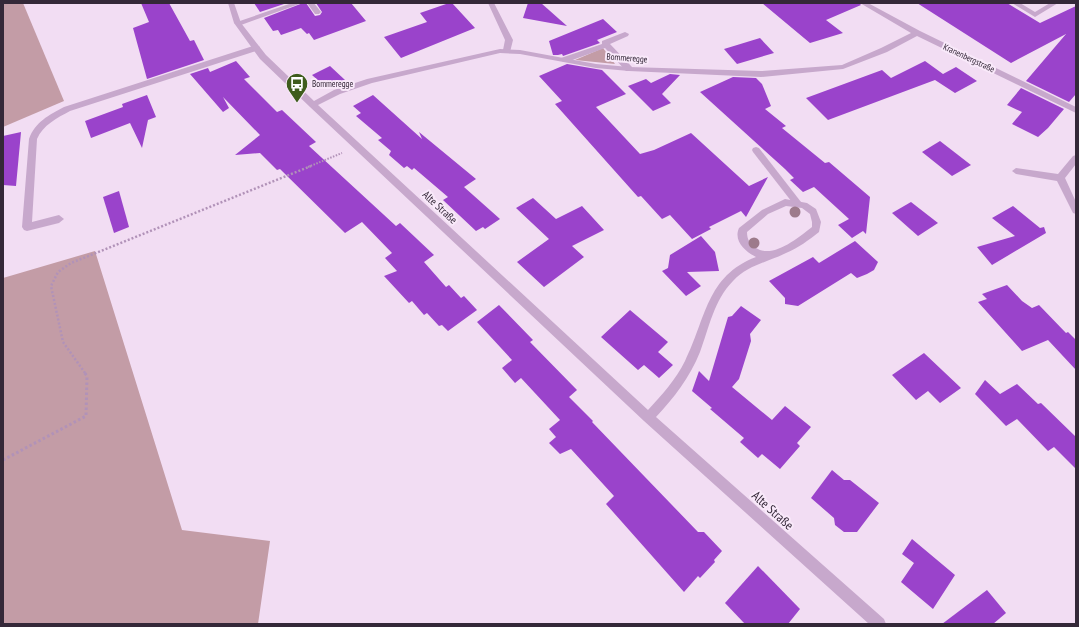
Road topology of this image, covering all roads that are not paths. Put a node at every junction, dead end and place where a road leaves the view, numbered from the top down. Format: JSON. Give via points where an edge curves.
{"nodes":[{"id":1,"x":231,"y":3,"type":"edge"},
{"id":2,"x":299,"y":3,"type":"edge"},
{"id":3,"x":310,"y":3,"type":"edge"},
{"id":4,"x":491,"y":3,"type":"edge"},
{"id":5,"x":862,"y":3,"type":"edge"},
{"id":6,"x":1015,"y":3,"type":"edge"},
{"id":7,"x":1055,"y":3,"type":"edge"},
{"id":8,"x":317,"y":12,"type":"dead end"},
{"id":9,"x":238,"y":23,"type":"junction"},
{"id":10,"x":917,"y":33,"type":"junction"},
{"id":11,"x":625,"y":34,"type":"dead end"},
{"id":12,"x":606,"y":44,"type":"junction"},
{"id":13,"x":256,"y":48,"type":"junction"},
{"id":14,"x":507,"y":50,"type":"junction"},
{"id":15,"x":564,"y":60,"type":"junction"},
{"id":16,"x":629,"y":69,"type":"junction"},
{"id":17,"x":313,"y":105,"type":"junction"},
{"id":18,"x":1076,"y":110,"type":"edge"},
{"id":19,"x":756,"y":150,"type":"dead end"},
{"id":20,"x":1076,"y":158,"type":"edge"},
{"id":21,"x":1016,"y":171,"type":"dead end"},
{"id":22,"x":1060,"y":178,"type":"junction"},
{"id":23,"x":798,"y":204,"type":"junction"},
{"id":24,"x":1076,"y":211,"type":"edge"},
{"id":25,"x":59,"y":218,"type":"dead end"},
{"id":26,"x":770,"y":256,"type":"junction"},
{"id":27,"x":648,"y":417,"type":"junction"},
{"id":28,"x":879,"y":624,"type":"edge"}],
"edges":[{"from":1,"to":9,"type":"street","name":"Alte Straße"},
{"from":2,"to":9,"type":"street"},
{"from":3,"to":8,"type":"street"},
{"from":4,"to":14,"type":"street","via":[[509,40]]},
{"from":5,"to":10,"type":"street","name":"Kranenbergstraße"},
{"from":6,"to":7,"type":"street","via":[[1035,15]]},
{"from":9,"to":13,"type":"street","name":"Alte Straße"},
{"from":10,"to":16,"type":"street","name":"Bommeregge","via":[[852,64],[834,68],[761,74]]},
{"from":10,"to":18,"type":"street","name":"Kranenbergstraße"},
{"from":11,"to":12,"type":"street"},
{"from":12,"to":15,"type":"street"},
{"from":12,"to":16,"type":"street"},
{"from":13,"to":17,"type":"street","name":"Alte Straße"},
{"from":13,"to":25,"type":"street","via":[[67,109],[40,127],[33,139],[27,227]]},
{"from":14,"to":15,"type":"street","name":"Bommeregge"},
{"from":14,"to":17,"type":"street","name":"Bommeregge","via":[[370,81],[338,92]]},
{"from":15,"to":16,"type":"street","name":"Bommeregge"},
{"from":17,"to":27,"type":"street","name":"Alte Straße"},
{"from":19,"to":23,"type":"street"},
{"from":20,"to":22,"type":"street"},
{"from":21,"to":22,"type":"street"},
{"from":22,"to":24,"type":"street"},
{"from":23,"to":26,"type":"street","via":[[815,212],[818,220],[816,229]]},
{"from":23,"to":26,"type":"street","via":[[785,202],[776,206],[742,231],[742,239],[746,246]]},
{"from":26,"to":27,"type":"street","via":[[740,269],[726,282],[716,298],[689,364],[670,394]]},
{"from":27,"to":28,"type":"street","name":"Alte Straße"}]}
